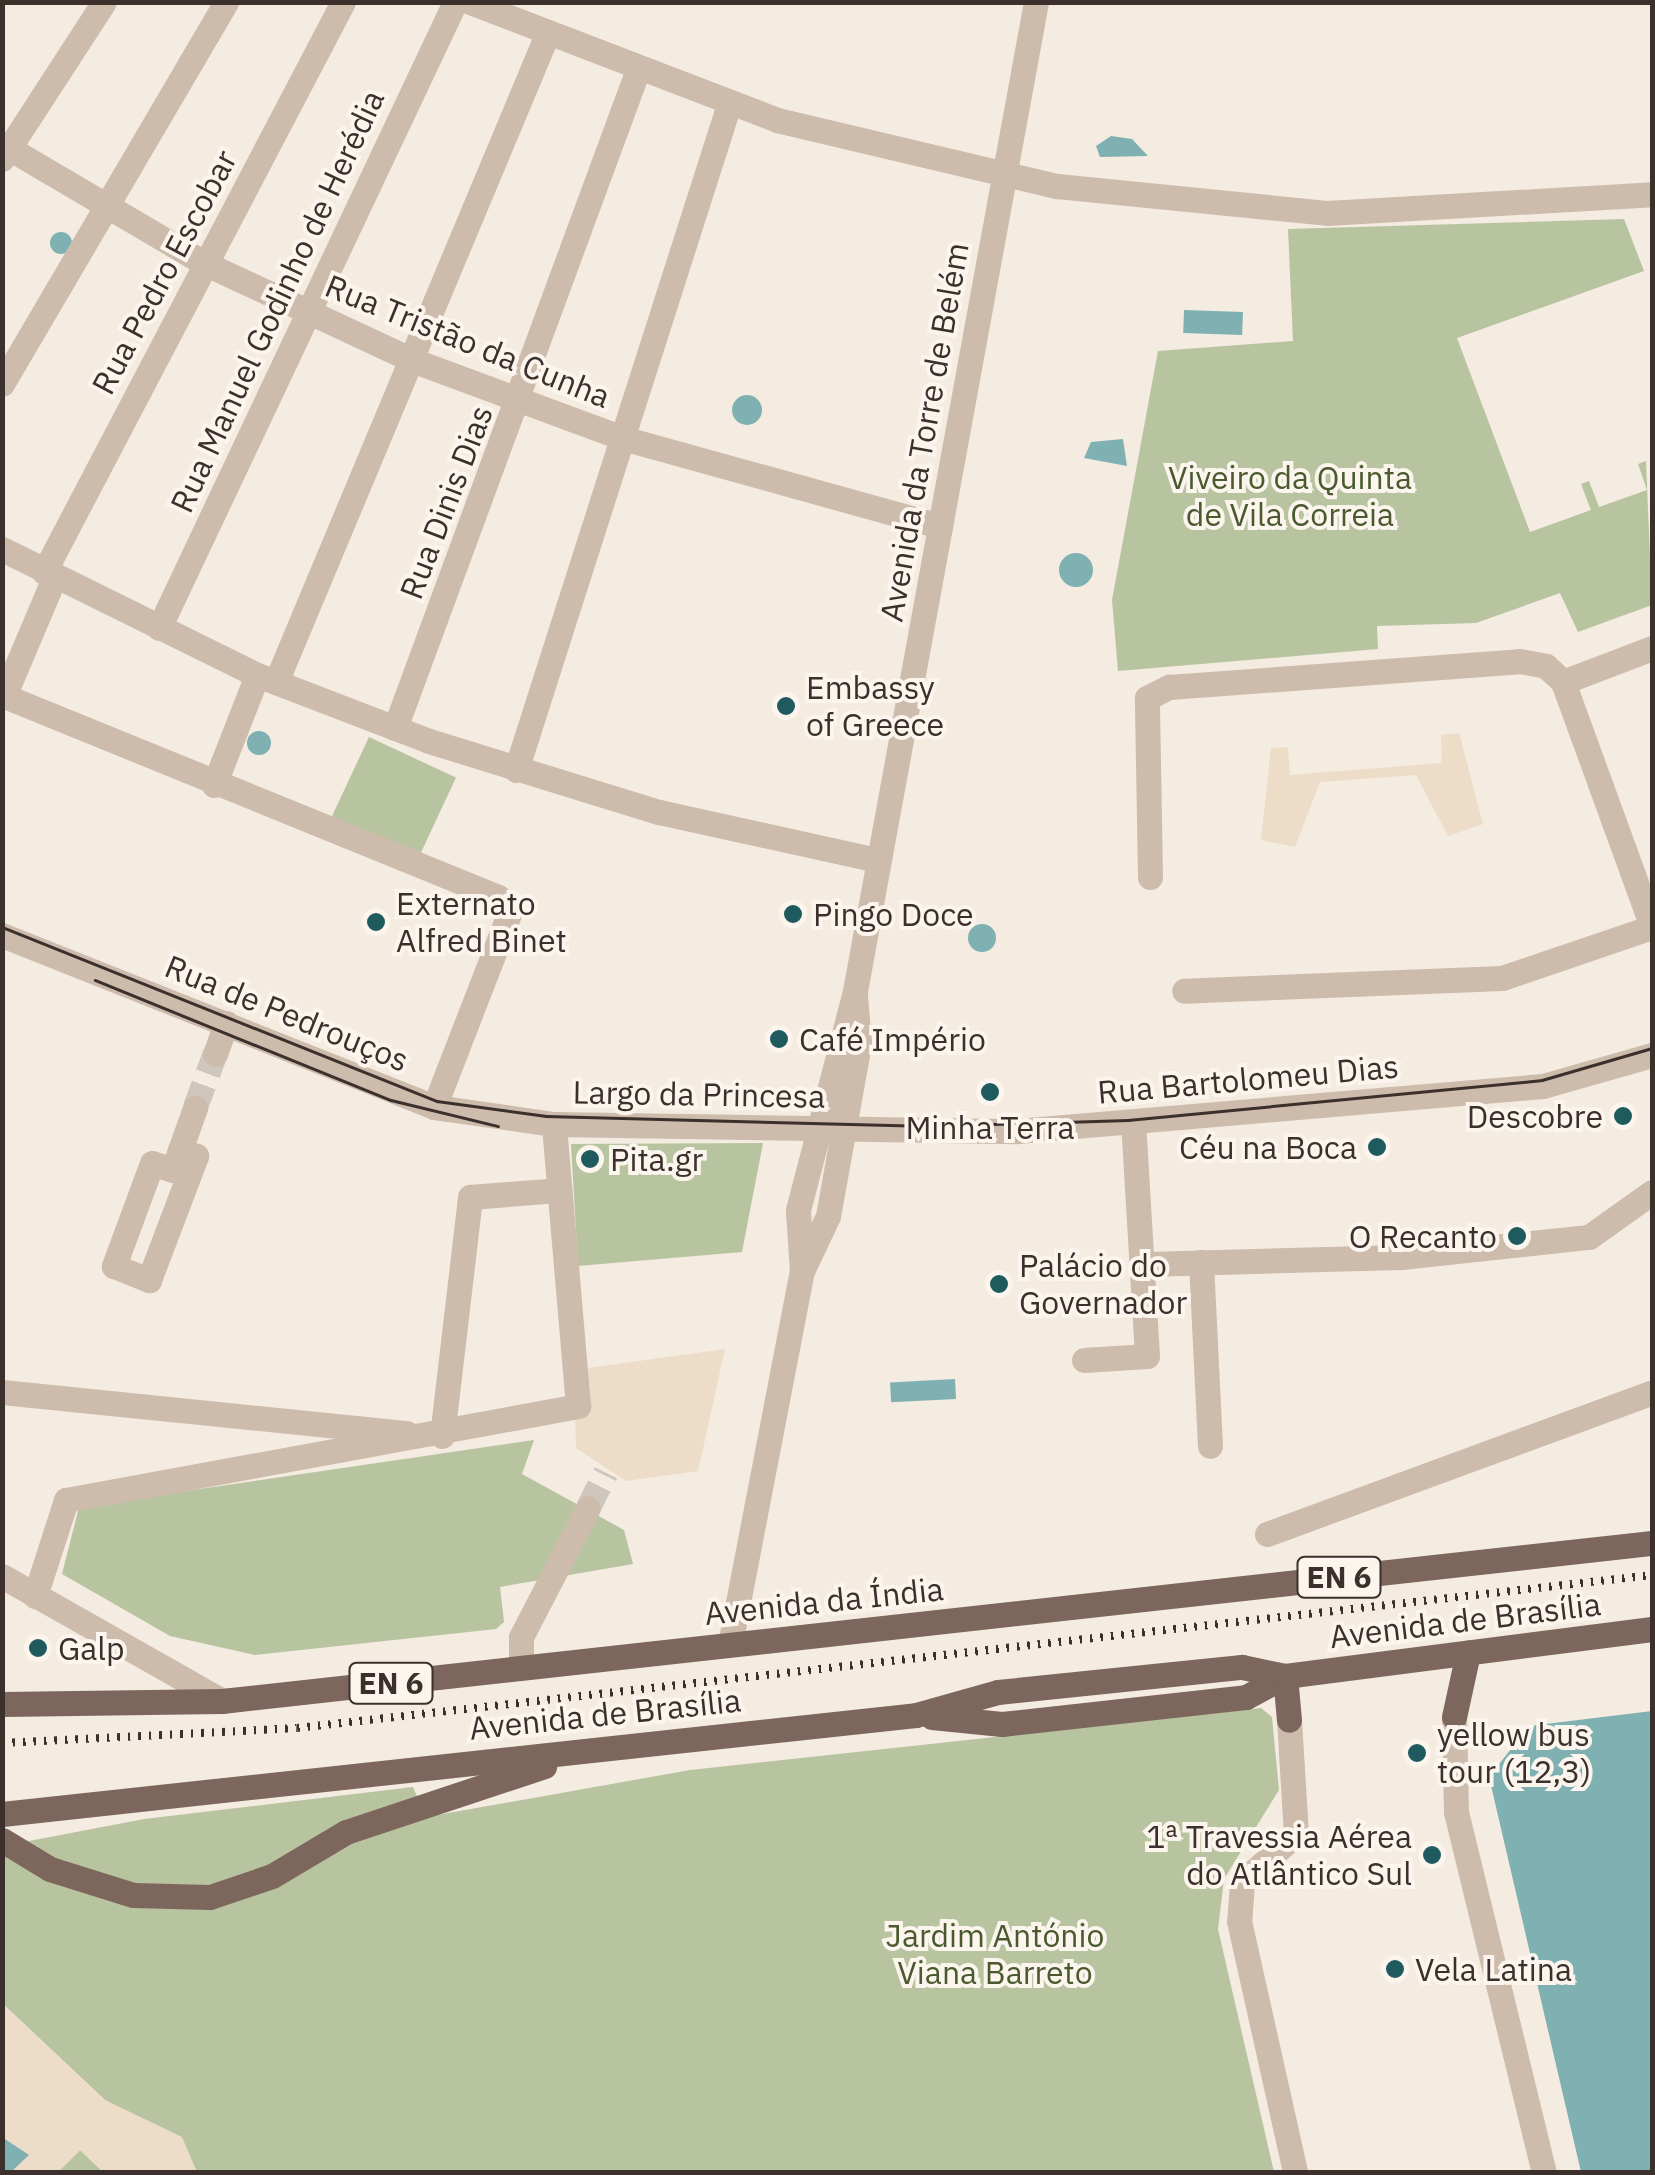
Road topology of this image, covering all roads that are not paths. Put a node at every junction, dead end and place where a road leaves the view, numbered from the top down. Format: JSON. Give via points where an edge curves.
{"nodes":[{"id":1,"x":104,"y":2,"type":"edge"},
{"id":2,"x":226,"y":2,"type":"edge"},
{"id":3,"x":343,"y":2,"type":"edge"},
{"id":4,"x":455,"y":2,"type":"edge"},
{"id":5,"x":470,"y":2,"type":"edge"},
{"id":6,"x":1036,"y":2,"type":"edge"},
{"id":7,"x":546,"y":36,"type":"junction"},
{"id":8,"x":637,"y":72,"type":"junction"},
{"id":9,"x":730,"y":104,"type":"junction"},
{"id":10,"x":5,"y":150,"type":"edge"},
{"id":11,"x":1004,"y":177,"type":"junction"},
{"id":12,"x":1652,"y":194,"type":"edge"},
{"id":13,"x":106,"y":208,"type":"junction"},
{"id":14,"x":204,"y":264,"type":"junction"},
{"id":15,"x":306,"y":311,"type":"junction"},
{"id":16,"x":412,"y":360,"type":"junction"},
{"id":17,"x":2,"y":384,"type":"edge"},
{"id":18,"x":518,"y":402,"type":"junction"},
{"id":19,"x":626,"y":440,"type":"junction"},
{"id":20,"x":940,"y":526,"type":"junction"},
{"id":21,"x":2,"y":549,"type":"edge"},
{"id":22,"x":49,"y":575,"type":"junction"},
{"id":23,"x":159,"y":628,"type":"junction"},
{"id":24,"x":1652,"y":648,"type":"edge"},
{"id":25,"x":267,"y":678,"type":"junction"},
{"id":26,"x":1563,"y":682,"type":"junction"},
{"id":27,"x":3,"y":695,"type":"edge"},
{"id":28,"x":395,"y":728,"type":"junction"},
{"id":29,"x":516,"y":770,"type":"junction"},
{"id":30,"x":214,"y":785,"type":"junction"},
{"id":31,"x":878,"y":860,"type":"junction"},
{"id":32,"x":1150,"y":877,"type":"dead end"},
{"id":33,"x":1652,"y":928,"type":"edge"},
{"id":34,"x":2,"y":934,"type":"edge"},
{"id":35,"x":1184,"y":990,"type":"dead end"},
{"id":36,"x":854,"y":991,"type":"junction"},
{"id":37,"x":226,"y":1023,"type":"junction"},
{"id":38,"x":214,"y":1054,"type":"tunnel mouth"},
{"id":39,"x":1652,"y":1055,"type":"edge"},
{"id":40,"x":434,"y":1106,"type":"junction"},
{"id":41,"x":195,"y":1108,"type":"tunnel mouth"},
{"id":42,"x":1134,"y":1123,"type":"junction"},
{"id":43,"x":554,"y":1124,"type":"junction"},
{"id":44,"x":817,"y":1128,"type":"junction"},
{"id":45,"x":843,"y":1129,"type":"junction"},
{"id":46,"x":180,"y":1150,"type":"junction"},
{"id":47,"x":558,"y":1190,"type":"junction"},
{"id":48,"x":1652,"y":1192,"type":"edge"},
{"id":49,"x":1201,"y":1262,"type":"junction"},
{"id":50,"x":1147,"y":1264,"type":"junction"},
{"id":51,"x":802,"y":1271,"type":"junction"},
{"id":52,"x":1084,"y":1360,"type":"dead end"},
{"id":53,"x":2,"y":1392,"type":"edge"},
{"id":54,"x":1652,"y":1392,"type":"edge"},
{"id":55,"x":442,"y":1436,"type":"junction"},
{"id":56,"x":1210,"y":1446,"type":"dead end"},
{"id":57,"x":588,"y":1508,"type":"tunnel mouth"},
{"id":58,"x":1267,"y":1534,"type":"dead end"},
{"id":59,"x":1652,"y":1543,"type":"edge"},
{"id":60,"x":2,"y":1576,"type":"edge"},
{"id":61,"x":34,"y":1596,"type":"junction"},
{"id":62,"x":1652,"y":1628,"type":"edge"},
{"id":63,"x":730,"y":1644,"type":"junction"},
{"id":64,"x":1468,"y":1654,"type":"junction"},
{"id":65,"x":522,"y":1668,"type":"junction"},
{"id":66,"x":1285,"y":1676,"type":"junction"},
{"id":67,"x":222,"y":1701,"type":"junction"},
{"id":68,"x":2,"y":1704,"type":"edge"},
{"id":69,"x":1454,"y":1717,"type":"joint"},
{"id":70,"x":1290,"y":1720,"type":"joint"},
{"id":71,"x":630,"y":1744,"type":"junction"},
{"id":72,"x":2,"y":1814,"type":"edge"},
{"id":73,"x":2,"y":1840,"type":"edge"},
{"id":74,"x":1295,"y":2172,"type":"edge"},
{"id":75,"x":1544,"y":2172,"type":"edge"}],
"edges":[{"from":1,"to":10,"type":"street"},
{"from":2,"to":13,"type":"street"},
{"from":3,"to":14,"type":"street","name":"Rua Pedro Escobar"},
{"from":4,"to":15,"type":"street","name":"Rua Manuel Godinho de Herédia"},
{"from":5,"to":7,"type":"street"},
{"from":6,"to":11,"type":"street","name":"Avenida da Torre de Belém"},
{"from":7,"to":8,"type":"street"},
{"from":7,"to":16,"type":"street"},
{"from":8,"to":9,"type":"street"},
{"from":8,"to":18,"type":"street","name":"Rua Dinis Dias"},
{"from":9,"to":11,"type":"street"},
{"from":9,"to":19,"type":"street"},
{"from":10,"to":13,"type":"street","name":"Rua Tristão da Cunha"},
{"from":11,"to":12,"type":"street","via":[[1327,213]]},
{"from":11,"to":20,"type":"street","name":"Avenida da Torre de Belém"},
{"from":13,"to":14,"type":"street","name":"Rua Tristão da Cunha"},
{"from":13,"to":17,"type":"street"},
{"from":14,"to":15,"type":"street","name":"Rua Tristão da Cunha"},
{"from":14,"to":22,"type":"street","name":"Rua Pedro Escobar"},
{"from":15,"to":16,"type":"street","name":"Rua Tristão da Cunha"},
{"from":15,"to":23,"type":"street","name":"Rua Manuel Godinho de Herédia"},
{"from":16,"to":18,"type":"street","name":"Rua Tristão da Cunha"},
{"from":16,"to":25,"type":"street"},
{"from":18,"to":19,"type":"street","name":"Rua Tristão da Cunha"},
{"from":18,"to":28,"type":"street","name":"Rua Dinis Dias"},
{"from":19,"to":20,"type":"street","name":"Rua Tristão da Cunha"},
{"from":19,"to":29,"type":"street"},
{"from":20,"to":31,"type":"street","name":"Avenida da Torre de Belém"},
{"from":21,"to":22,"type":"street"},
{"from":22,"to":23,"type":"street"},
{"from":22,"to":27,"type":"street","name":"Rua Pedro Escobar"},
{"from":23,"to":25,"type":"street"},
{"from":24,"to":26,"type":"street"},
{"from":25,"to":28,"type":"street"},
{"from":25,"to":30,"type":"street"},
{"from":26,"to":32,"type":"street","via":[[1546,666],[1519,661],[1168,687],[1147,698],[1142,717]]},
{"from":26,"to":33,"type":"street"},
{"from":27,"to":30,"type":"street"},
{"from":28,"to":29,"type":"street"},
{"from":29,"to":31,"type":"street"},
{"from":30,"to":40,"type":"street","via":[[498,897],[508,914]]},
{"from":31,"to":36,"type":"street","name":"Avenida da Torre de Belém"},
{"from":33,"to":35,"type":"street","via":[[1502,978]]},
{"from":34,"to":37,"type":"street","name":"Rua de Pedrouços"},
{"from":36,"to":44,"type":"street","name":"Avenida da Torre de Belém"},
{"from":36,"to":45,"type":"street","name":"Avenida da Torre de Belém","via":[[859,1043]]},
{"from":37,"to":38,"type":"street"},
{"from":37,"to":40,"type":"street","name":"Rua de Pedrouços"},
{"from":39,"to":42,"type":"street","name":"Rua Bartolomeu Dias","via":[[1543,1086]]},
{"from":40,"to":43,"type":"street","name":"Rua de Pedrouços"},
{"from":41,"to":46,"type":"street"},
{"from":42,"to":45,"type":"street","name":"Rua Bartolomeu Dias"},
{"from":42,"to":50,"type":"street"},
{"from":43,"to":44,"type":"street","name":"Largo da Princesa"},
{"from":43,"to":47,"type":"street"},
{"from":44,"to":45,"type":"street","name":"Largo da Princesa"},
{"from":44,"to":51,"type":"street","name":"Avenida da Torre de Belém","via":[[798,1210]]},
{"from":45,"to":51,"type":"street","name":"Avenida da Torre de Belém","via":[[828,1216]]},
{"from":46,"to":46,"type":"street","via":[[196,1156],[150,1280],[114,1266],[152,1163],[173,1170]]},
{"from":47,"to":55,"type":"street","via":[[470,1197]]},
{"from":47,"to":55,"type":"street","via":[[578,1406]]},
{"from":48,"to":49,"type":"street","via":[[1589,1237],[1401,1257]]},
{"from":49,"to":50,"type":"street"},
{"from":49,"to":56,"type":"street"},
{"from":50,"to":52,"type":"street","via":[[1147,1356]]},
{"from":51,"to":63,"type":"street","name":"Avenida da Torre de Belém"},
{"from":53,"to":55,"type":"street"},
{"from":54,"to":58,"type":"street"},
{"from":55,"to":61,"type":"street","via":[[66,1500]]},
{"from":57,"to":65,"type":"street","via":[[521,1638]]},
{"from":59,"to":63,"type":"main road","name":"Avenida da Índia","number":"EN 6"},
{"from":60,"to":61,"type":"street"},
{"from":61,"to":67,"type":"street"},
{"from":62,"to":64,"type":"main road","name":"Avenida de Brasília"},
{"from":63,"to":65,"type":"main road","name":"Avenida da Índia","number":"EN 6"},
{"from":64,"to":66,"type":"main road","name":"Avenida de Brasília"},
{"from":64,"to":69,"type":"main road"},
{"from":65,"to":67,"type":"main road","name":"Avenida da Índia","number":"EN 6"},
{"from":66,"to":70,"type":"main road"},
{"from":66,"to":71,"type":"main road","name":"Avenida de Brasília","via":[[1242,1667],[1036,1688],[916,1715]]},
{"from":67,"to":68,"type":"main road","name":"Avenida da Índia","number":"EN 6"},
{"from":69,"to":75,"type":"street","via":[[1456,1812]]},
{"from":70,"to":74,"type":"street","via":[[1296,1834],[1242,1882],[1239,1922]]},
{"from":71,"to":72,"type":"main road","name":"Avenida de Brasília"},
{"from":71,"to":73,"type":"main road","via":[[416,1805],[210,1897],[133,1894],[50,1868]]}]}
